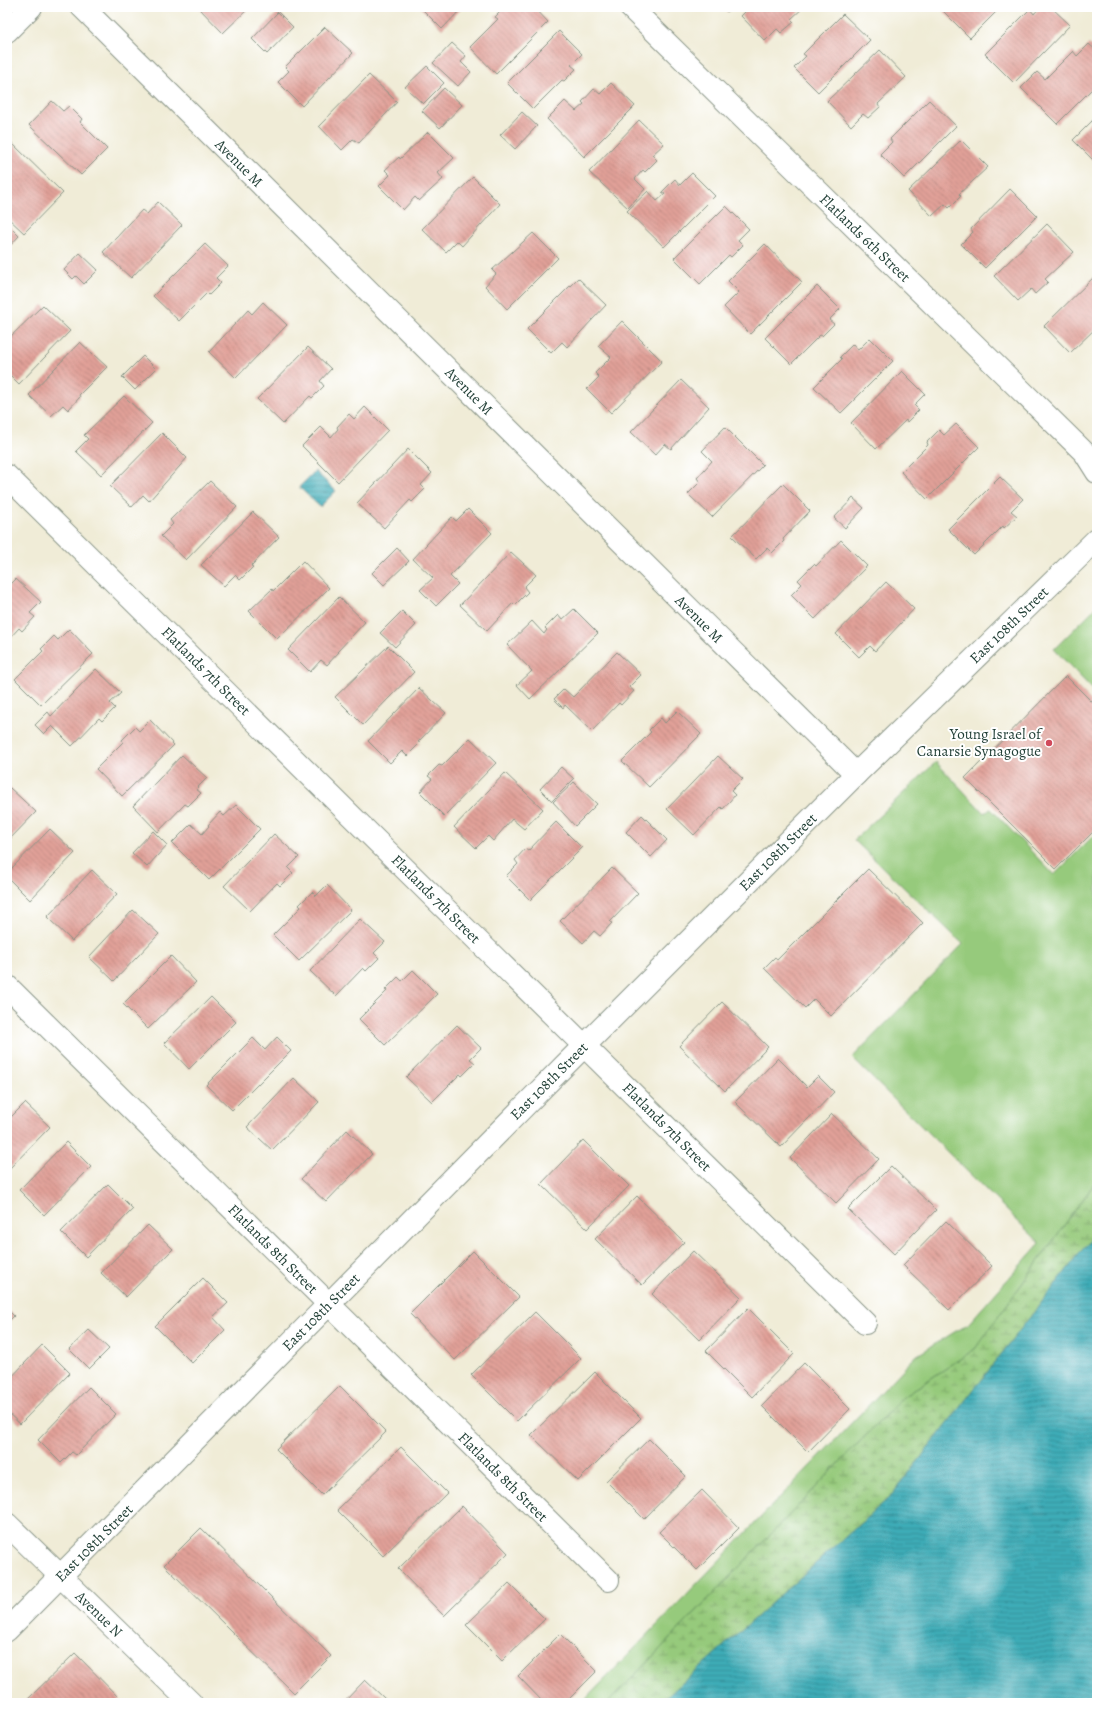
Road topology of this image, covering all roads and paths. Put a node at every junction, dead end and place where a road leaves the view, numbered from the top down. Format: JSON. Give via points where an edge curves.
{"nodes":[{"id":1,"x":30,"y":7,"type":"edge"},
{"id":2,"x":82,"y":7,"type":"edge"},
{"id":3,"x":630,"y":7,"type":"edge"},
{"id":4,"x":7,"y":31,"type":"edge"},
{"id":5,"x":1097,"y":472,"type":"edge"},
{"id":6,"x":7,"y":476,"type":"edge"},
{"id":7,"x":1097,"y":539,"type":"edge"},
{"id":8,"x":856,"y":774,"type":"junction"},
{"id":9,"x":7,"y":986,"type":"edge"},
{"id":10,"x":585,"y":1045,"type":"junction"},
{"id":11,"x":329,"y":1304,"type":"junction"},
{"id":12,"x":864,"y":1323,"type":"dead end"},
{"id":13,"x":7,"y":1524,"type":"edge"},
{"id":14,"x":60,"y":1576,"type":"junction"},
{"id":15,"x":608,"y":1580,"type":"dead end"},
{"id":16,"x":7,"y":1630,"type":"edge"},
{"id":17,"x":191,"y":1703,"type":"edge"}],
"edges":[{"from":1,"to":4,"type":"street"},
{"from":2,"to":8,"type":"street","name":"Avenue M"},
{"from":3,"to":5,"type":"street","name":"Flatlands 6th Street","via":[[1086,454]]},
{"from":6,"to":10,"type":"street","name":"Flatlands 7th Street"},
{"from":7,"to":8,"type":"street","name":"East 108th Street"},
{"from":8,"to":10,"type":"street","name":"East 108th Street"},
{"from":9,"to":11,"type":"street","name":"Flatlands 8th Street"},
{"from":10,"to":11,"type":"street","name":"East 108th Street"},
{"from":10,"to":12,"type":"street","name":"Flatlands 7th Street"},
{"from":11,"to":14,"type":"street","name":"East 108th Street"},
{"from":11,"to":15,"type":"street","name":"Flatlands 8th Street"},
{"from":13,"to":14,"type":"street","name":"Avenue N"},
{"from":14,"to":16,"type":"street","name":"East 108th Street"},
{"from":14,"to":17,"type":"street","name":"Avenue N"}]}
